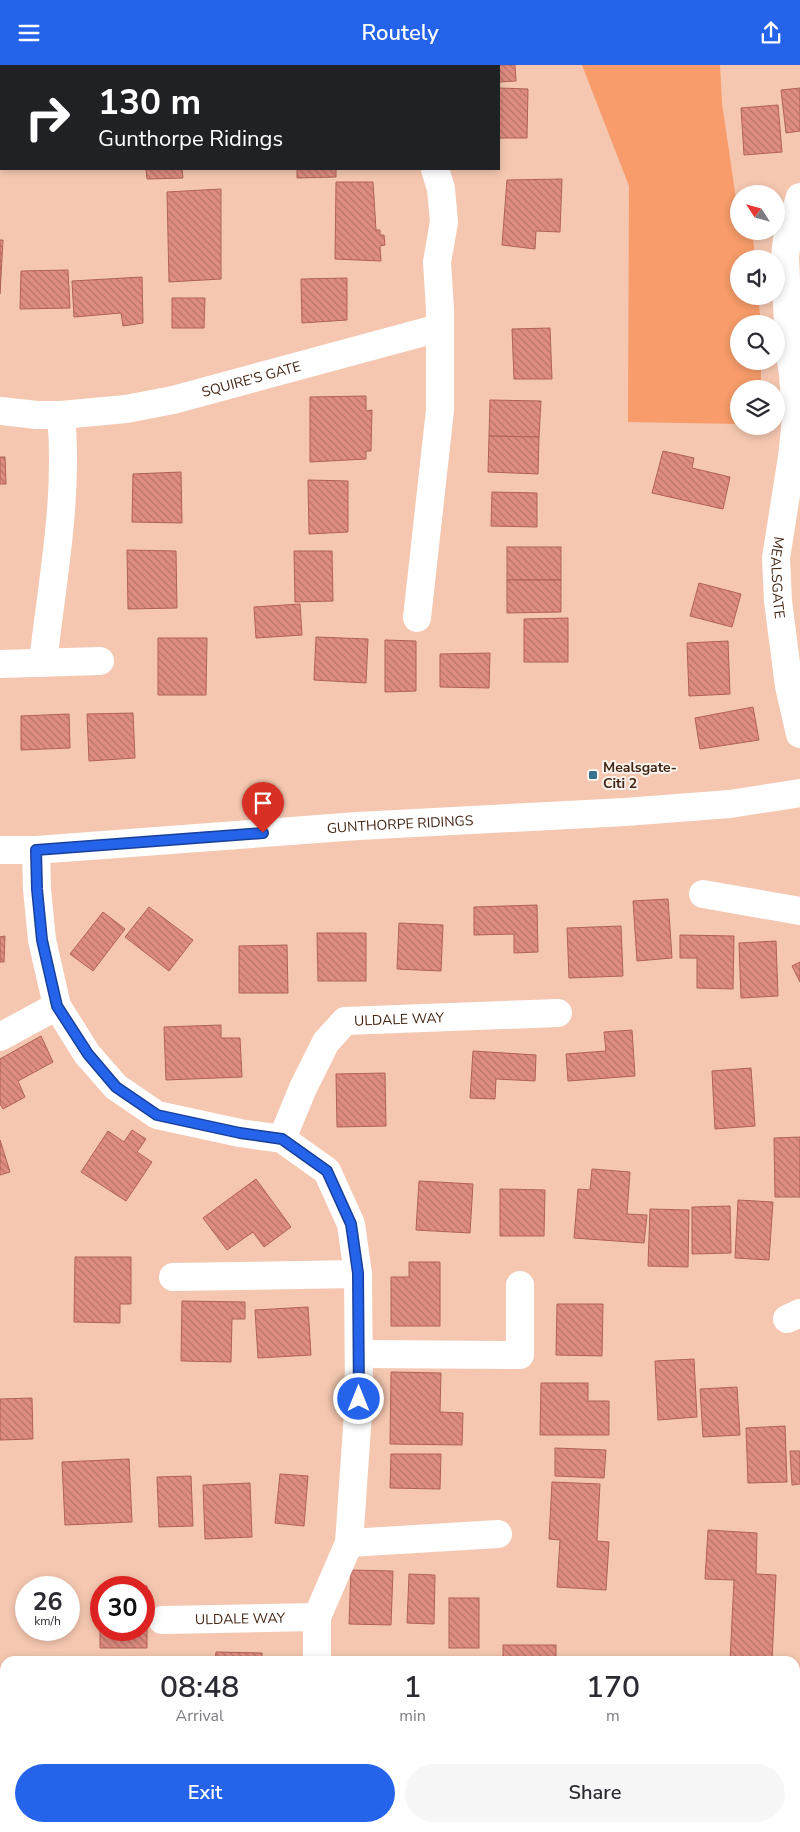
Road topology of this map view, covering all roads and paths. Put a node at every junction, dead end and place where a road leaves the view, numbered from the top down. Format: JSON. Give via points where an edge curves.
{"nodes":[{"id":1,"x":435,"y":170,"type":"edge"},
{"id":2,"x":800,"y":197,"type":"edge"},
{"id":3,"x":439,"y":328,"type":"junction"},
{"id":4,"x":0,"y":411,"type":"edge"},
{"id":5,"x":61,"y":415,"type":"junction"},
{"id":6,"x":798,"y":419,"type":"edge"},
{"id":7,"x":417,"y":618,"type":"dead end"},
{"id":8,"x":100,"y":661,"type":"dead end"},
{"id":9,"x":0,"y":663,"type":"edge"},
{"id":10,"x":42,"y":663,"type":"junction"},
{"id":11,"x":800,"y":734,"type":"edge"},
{"id":12,"x":800,"y":793,"type":"edge"},
{"id":13,"x":0,"y":850,"type":"edge"},
{"id":14,"x":36,"y":850,"type":"junction"},
{"id":15,"x":703,"y":894,"type":"dead end"},
{"id":16,"x":800,"y":911,"type":"edge"},
{"id":17,"x":57,"y":1006,"type":"junction"},
{"id":18,"x":558,"y":1013,"type":"dead end"},
{"id":19,"x":0,"y":1037,"type":"edge"},
{"id":20,"x":282,"y":1139,"type":"junction"},
{"id":21,"x":358,"y":1273,"type":"junction"},
{"id":22,"x":172,"y":1277,"type":"dead end"},
{"id":23,"x":520,"y":1285,"type":"dead end"},
{"id":24,"x":358,"y":1354,"type":"junction"},
{"id":25,"x":498,"y":1534,"type":"dead end"},
{"id":26,"x":348,"y":1543,"type":"junction"},
{"id":27,"x":317,"y":1617,"type":"junction"},
{"id":28,"x":162,"y":1620,"type":"dead end"},
{"id":29,"x":317,"y":1656,"type":"edge"}],
"edges":[{"from":1,"to":3,"type":"street","via":[[444,222],[438,262]]},
{"from":2,"to":6,"type":"street","name":"MEALSGATE","via":[[785,257],[789,348]]},
{"from":3,"to":5,"type":"street","name":"SQUIRE'S GATE","via":[[173,400],[126,409]]},
{"from":3,"to":7,"type":"street","via":[[440,410]]},
{"from":4,"to":5,"type":"street","name":"SQUIRE'S GATE"},
{"from":5,"to":10,"type":"street","via":[[65,449],[63,495]]},
{"from":6,"to":11,"type":"street","name":"MEALSGATE","via":[[776,558],[789,686]]},
{"from":8,"to":10,"type":"street"},
{"from":9,"to":10,"type":"street"},
{"from":12,"to":14,"type":"street","name":"GUNTHORPE RIDINGS","via":[[730,804]]},
{"from":13,"to":14,"type":"street","name":"GUNTHORPE RIDINGS"},
{"from":14,"to":17,"type":"street","via":[[42,940]]},
{"from":15,"to":16,"type":"street"},
{"from":17,"to":19,"type":"street"},
{"from":17,"to":20,"type":"street","via":[[88,1054],[116,1087],[157,1115]]},
{"from":18,"to":20,"type":"street","name":"ULDALE WAY","via":[[346,1021],[326,1042]]},
{"from":20,"to":21,"type":"street","via":[[327,1171],[351,1224]]},
{"from":21,"to":22,"type":"street"},
{"from":21,"to":24,"type":"street"},
{"from":23,"to":24,"type":"street","via":[[520,1355]]},
{"from":24,"to":26,"type":"street","via":[[359,1399]]},
{"from":25,"to":26,"type":"street"},
{"from":26,"to":27,"type":"street"},
{"from":27,"to":28,"type":"street","name":"ULDALE WAY"},
{"from":27,"to":29,"type":"street"}]}
